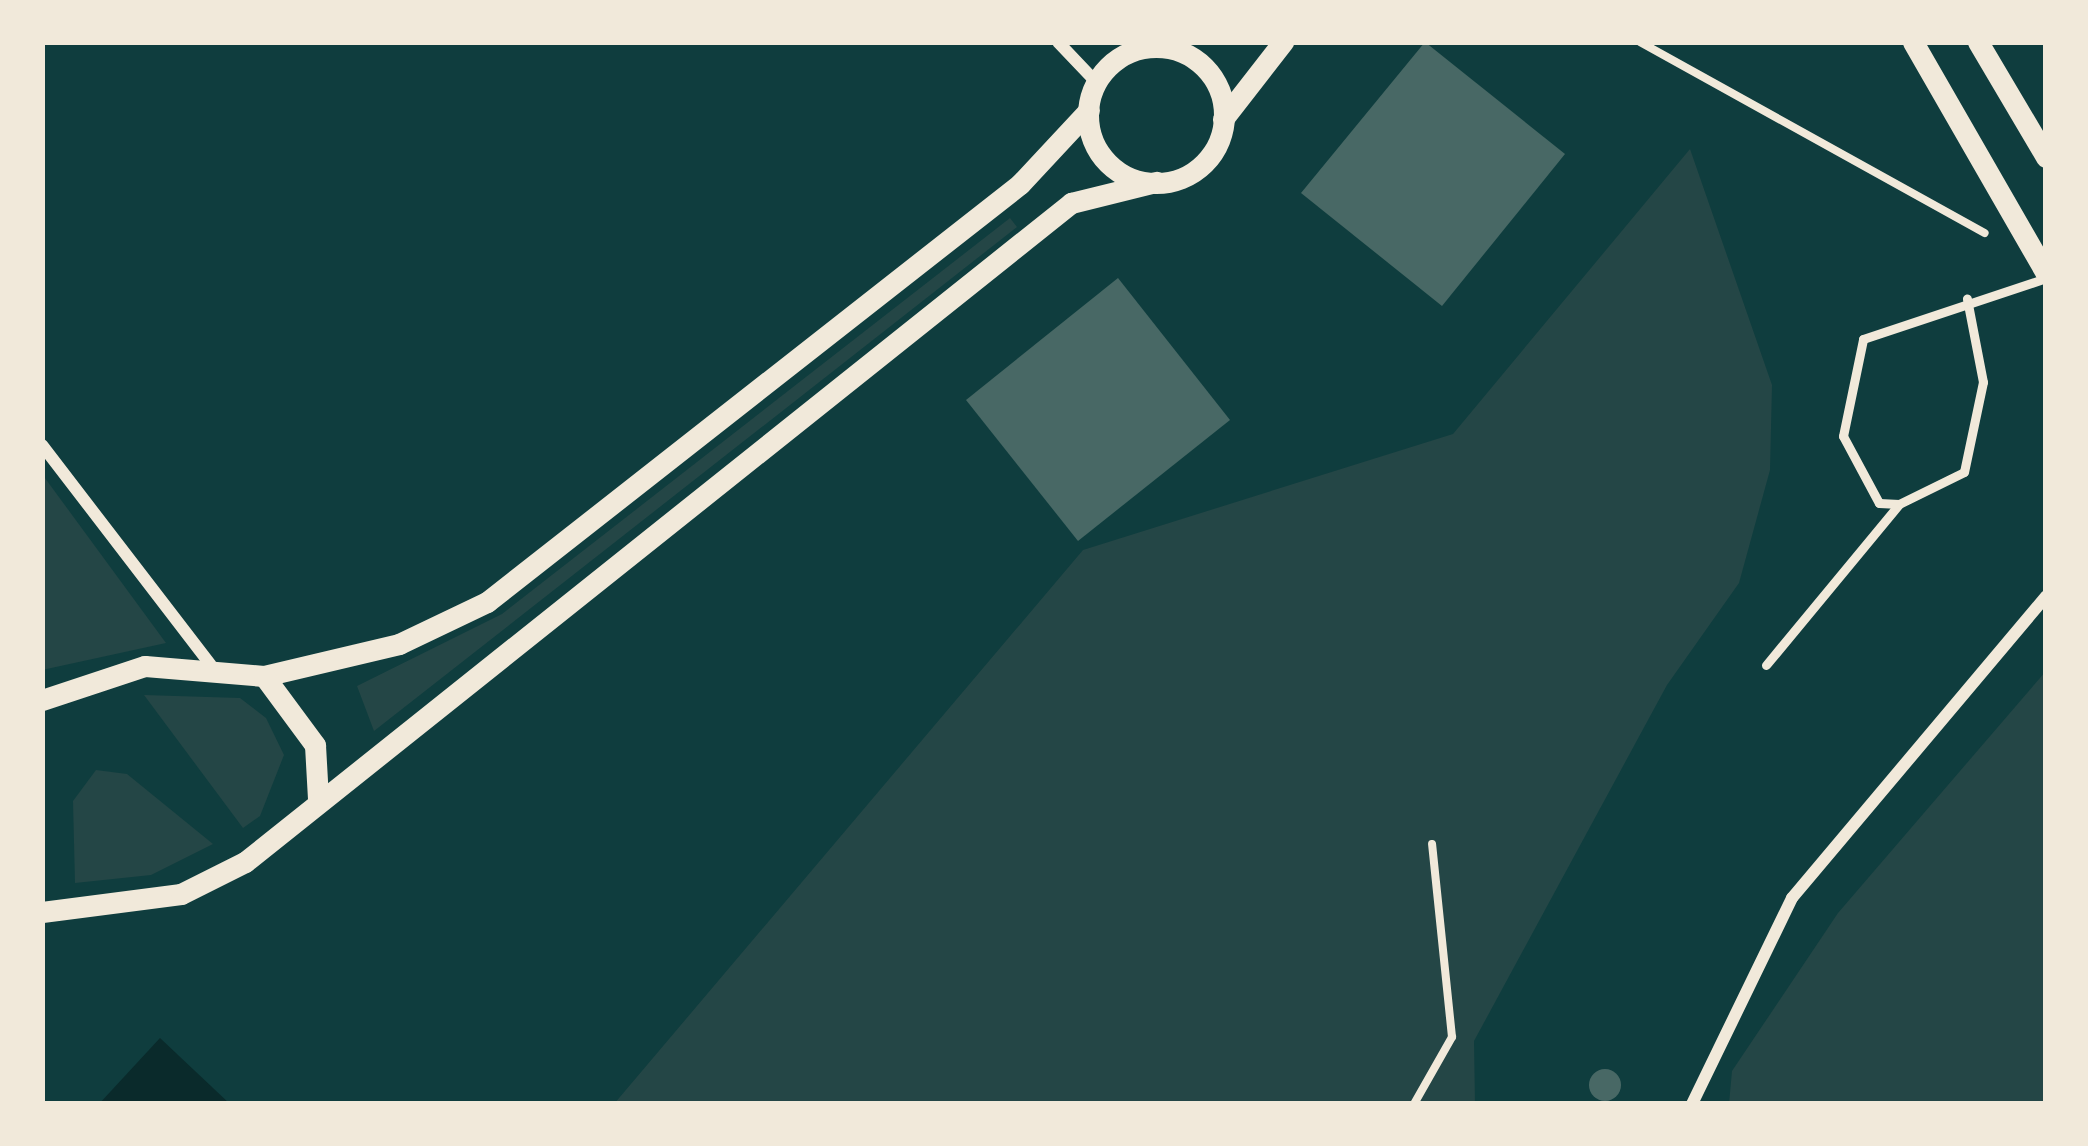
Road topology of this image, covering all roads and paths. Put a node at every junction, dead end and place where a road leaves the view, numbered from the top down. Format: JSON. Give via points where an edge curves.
{"nodes":[{"id":1,"x":1058,"y":42,"type":"edge"},
{"id":2,"x":1208,"y":42,"type":"edge"},
{"id":3,"x":1283,"y":42,"type":"edge"},
{"id":4,"x":1640,"y":42,"type":"edge"},
{"id":5,"x":1913,"y":42,"type":"edge"},
{"id":6,"x":1978,"y":42,"type":"edge"},
{"id":7,"x":1141,"y":45,"type":"edge"},
{"id":8,"x":1188,"y":55,"type":"junction"},
{"id":9,"x":1097,"y":83,"type":"junction"},
{"id":10,"x":1089,"y":110,"type":"junction"},
{"id":11,"x":1223,"y":119,"type":"junction"},
{"id":12,"x":2046,"y":157,"type":"edge"},
{"id":13,"x":1156,"y":182,"type":"junction"},
{"id":14,"x":1994,"y":238,"type":"dead end"},
{"id":15,"x":2046,"y":276,"type":"edge"},
{"id":16,"x":1967,"y":298,"type":"junction"},
{"id":17,"x":42,"y":445,"type":"edge"},
{"id":18,"x":1898,"y":504,"type":"junction"},
{"id":19,"x":2046,"y":596,"type":"edge"},
{"id":20,"x":211,"y":664,"type":"junction"},
{"id":21,"x":1766,"y":664,"type":"dead end"},
{"id":22,"x":264,"y":676,"type":"junction"},
{"id":23,"x":42,"y":700,"type":"edge"},
{"id":24,"x":318,"y":799,"type":"junction"},
{"id":25,"x":1432,"y":844,"type":"dead end"},
{"id":26,"x":42,"y":912,"type":"edge"},
{"id":27,"x":1414,"y":1104,"type":"edge"},
{"id":28,"x":1692,"y":1104,"type":"edge"}],
"edges":[{"from":1,"to":9,"type":"street"},
{"from":2,"to":8,"type":"street"},
{"from":3,"to":11,"type":"street"},
{"from":4,"to":14,"type":"path"},
{"from":5,"to":15,"type":"street"},
{"from":6,"to":12,"type":"street"},
{"from":7,"to":8,"type":"street"},
{"from":7,"to":9,"type":"street"},
{"from":8,"to":11,"type":"street","via":[[1216,82]]},
{"from":9,"to":10,"type":"street"},
{"from":10,"to":13,"type":"street","via":[[1107,161]]},
{"from":10,"to":22,"type":"street","via":[[1020,184],[487,602],[399,644]]},
{"from":11,"to":13,"type":"street","via":[[1206,161]]},
{"from":13,"to":24,"type":"street","via":[[1071,203]]},
{"from":15,"to":16,"type":"lane"},
{"from":16,"to":18,"type":"lane","via":[[1983,382],[1964,472]]},
{"from":16,"to":18,"type":"lane","via":[[1863,339],[1843,436],[1879,502]]},
{"from":17,"to":20,"type":"street"},
{"from":18,"to":21,"type":"lane"},
{"from":19,"to":28,"type":"street","via":[[1792,898]]},
{"from":20,"to":22,"type":"street"},
{"from":20,"to":23,"type":"street","via":[[145,666]]},
{"from":22,"to":24,"type":"street","via":[[315,745]]},
{"from":24,"to":26,"type":"street","via":[[245,862],[181,894]]},
{"from":25,"to":27,"type":"path","via":[[1452,1037]]}]}
